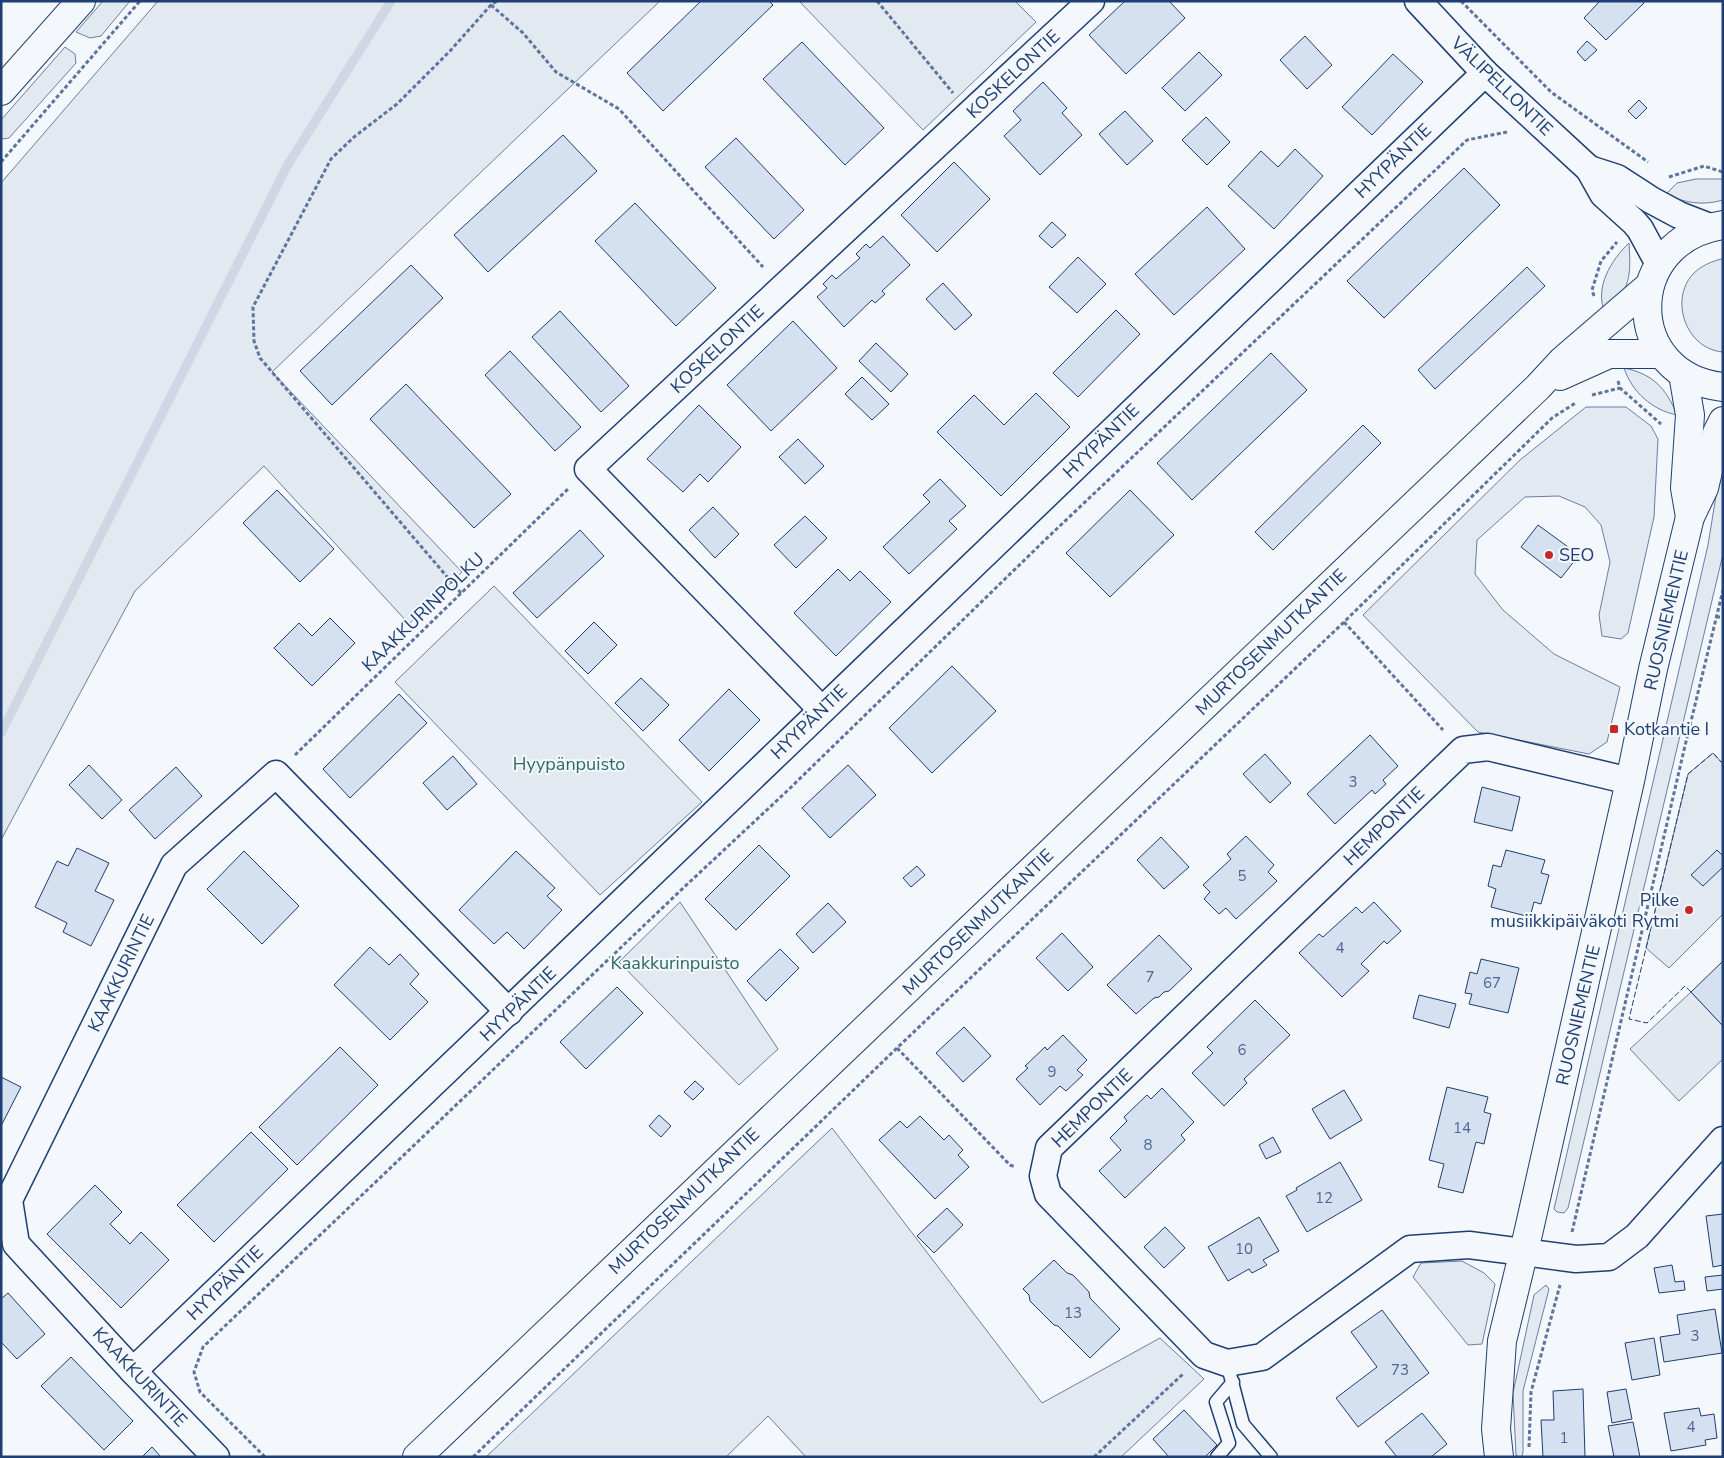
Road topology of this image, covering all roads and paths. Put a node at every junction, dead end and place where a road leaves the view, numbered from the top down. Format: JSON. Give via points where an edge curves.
{"nodes":[{"id":1,"x":81,"y":1,"type":"edge"},
{"id":2,"x":140,"y":1,"type":"edge"},
{"id":3,"x":497,"y":1,"type":"edge"},
{"id":4,"x":878,"y":1,"type":"edge"},
{"id":5,"x":1091,"y":1,"type":"edge"},
{"id":6,"x":1418,"y":1,"type":"edge"},
{"id":7,"x":1461,"y":1,"type":"edge"},
{"id":8,"x":492,"y":5,"type":"junction"},
{"id":9,"x":1485,"y":73,"type":"junction"},
{"id":10,"x":1,"y":91,"type":"edge"},
{"id":11,"x":1551,"y":92,"type":"junction"},
{"id":12,"x":1530,"y":113,"type":"junction"},
{"id":13,"x":968,"y":116,"type":"junction"},
{"id":14,"x":1,"y":162,"type":"edge"},
{"id":15,"x":1654,"y":166,"type":"dead end"},
{"id":16,"x":1589,"y":170,"type":"junction"},
{"id":17,"x":1661,"y":172,"type":"dead end"},
{"id":18,"x":1669,"y":177,"type":"dead end"},
{"id":19,"x":1716,"y":226,"type":"edge"},
{"id":20,"x":1654,"y":275,"type":"junction"},
{"id":21,"x":782,"y":288,"type":"junction"},
{"id":22,"x":1662,"y":354,"type":"junction"},
{"id":23,"x":1683,"y":374,"type":"junction"},
{"id":24,"x":1538,"y":387,"type":"junction"},
{"id":25,"x":1723,"y":387,"type":"edge"},
{"id":26,"x":1620,"y":388,"type":"dead end"},
{"id":27,"x":1723,"y":421,"type":"edge"},
{"id":28,"x":588,"y":469,"type":"junction"},
{"id":29,"x":1690,"y":517,"type":"junction"},
{"id":30,"x":1723,"y":590,"type":"edge"},
{"id":31,"x":462,"y":593,"type":"junction"},
{"id":32,"x":1716,"y":617,"type":"junction"},
{"id":33,"x":1723,"y":618,"type":"edge"},
{"id":34,"x":1344,"y":622,"type":"junction"},
{"id":35,"x":822,"y":710,"type":"junction"},
{"id":36,"x":1463,"y":750,"type":"junction"},
{"id":37,"x":276,"y":774,"type":"junction"},
{"id":38,"x":1630,"y":781,"type":"junction"},
{"id":39,"x":509,"y":1012,"type":"junction"},
{"id":40,"x":897,"y":1048,"type":"junction"},
{"id":41,"x":1723,"y":1140,"type":"edge"},
{"id":42,"x":1043,"y":1176,"type":"junction"},
{"id":43,"x":1523,"y":1253,"type":"junction"},
{"id":44,"x":1566,"y":1257,"type":"junction"},
{"id":45,"x":1222,"y":1367,"type":"junction"},
{"id":46,"x":134,"y":1371,"type":"junction"},
{"id":47,"x":1528,"y":1454,"type":"dead end"},
{"id":48,"x":216,"y":1457,"type":"edge"},
{"id":49,"x":265,"y":1457,"type":"edge"},
{"id":50,"x":417,"y":1457,"type":"edge"},
{"id":51,"x":473,"y":1457,"type":"edge"},
{"id":52,"x":1094,"y":1457,"type":"edge"},
{"id":53,"x":1217,"y":1457,"type":"edge"},
{"id":54,"x":1271,"y":1457,"type":"edge"},
{"id":55,"x":1499,"y":1457,"type":"edge"}],
"edges":[{"from":1,"to":10,"type":"street"},
{"from":2,"to":14,"type":"path"},
{"from":3,"to":8,"type":"path"},
{"from":4,"to":13,"type":"path"},
{"from":5,"to":13,"type":"street","name":"KOSKELONTIE"},
{"from":6,"to":9,"type":"street","name":"VÄLIPELLONTIE"},
{"from":7,"to":11,"type":"path"},
{"from":8,"to":21,"type":"path","via":[[523,33],[556,72],[619,110]]},
{"from":8,"to":31,"type":"path","via":[[398,104],[331,159],[253,307],[254,341],[260,358]]},
{"from":9,"to":12,"type":"street","name":"VÄLIPELLONTIE"},
{"from":9,"to":35,"type":"street","name":"HYYPÄNTIE"},
{"from":11,"to":12,"type":"path"},
{"from":11,"to":15,"type":"path"},
{"from":12,"to":16,"type":"street","name":"VÄLIPELLONTIE"},
{"from":12,"to":49,"type":"path","via":[[1511,131],[1467,140],[203,1347],[194,1372],[200,1392]]},
{"from":13,"to":21,"type":"street","name":"KOSKELONTIE"},
{"from":16,"to":19,"type":"street","name":"VÄLIPELLONTIE","via":[[1617,178],[1665,207]]},
{"from":16,"to":20,"type":"street","name":"VÄLIPELLONTIE","via":[[1603,194],[1640,229]]},
{"from":17,"to":18,"type":"path"},
{"from":19,"to":20,"type":"street","name":"MURTOSENMUTKANTIE","via":[[1684,238],[1670,250]]},
{"from":20,"to":22,"type":"street","via":[[1647,306],[1648,318]]},
{"from":20,"to":24,"type":"street","name":"MURTOSENMUTKANTIE"},
{"from":21,"to":28,"type":"street","name":"KOSKELONTIE"},
{"from":22,"to":23,"type":"street"},
{"from":22,"to":24,"type":"street","name":"MURTOSENMUTKANTIE","via":[[1609,354]]},
{"from":23,"to":25,"type":"street","via":[[1703,384]]},
{"from":23,"to":29,"type":"street","name":"RUOSNIEMENTIE","via":[[1690,415],[1686,488]]},
{"from":24,"to":50,"type":"street","name":"MURTOSENMUTKANTIE"},
{"from":26,"to":34,"type":"path","via":[[1585,397],[1552,418]]},
{"from":27,"to":29,"type":"street","name":"RUOSNIEMENTIE","via":[[1704,488]]},
{"from":28,"to":31,"type":"path","name":"KAAKKURINPOLKU"},
{"from":28,"to":35,"type":"street"},
{"from":29,"to":38,"type":"street","name":"RUOSNIEMENTIE"},
{"from":30,"to":32,"type":"path"},
{"from":31,"to":37,"type":"path","name":"KAAKKURINPOLKU"},
{"from":32,"to":33,"type":"path"},
{"from":32,"to":44,"type":"path"},
{"from":34,"to":36,"type":"path"},
{"from":34,"to":40,"type":"path"},
{"from":35,"to":39,"type":"street","name":"HYYPÄNTIE"},
{"from":36,"to":38,"type":"street","via":[[1488,747]]},
{"from":36,"to":42,"type":"street","name":"HEMPONTIE","via":[[1049,1148]]},
{"from":37,"to":39,"type":"street"},
{"from":37,"to":46,"type":"street","name":"KAAKKURINTIE","via":[[174,865],[9,1200],[16,1244]]},
{"from":38,"to":43,"type":"street","name":"RUOSNIEMENTIE"},
{"from":39,"to":46,"type":"street","name":"HYYPÄNTIE"},
{"from":40,"to":42,"type":"path","via":[[1010,1165]]},
{"from":40,"to":51,"type":"path"},
{"from":41,"to":44,"type":"street","via":[[1637,1236],[1608,1256]]},
{"from":42,"to":45,"type":"street","via":[[1048,1194]]},
{"from":43,"to":44,"type":"street"},
{"from":43,"to":45,"type":"street","via":[[1470,1246],[1410,1249],[1262,1356]]},
{"from":43,"to":55,"type":"street","name":"RUOSNIEMENTIE","via":[[1502,1341],[1496,1429]]},
{"from":44,"to":47,"type":"path","via":[[1531,1392]]},
{"from":45,"to":52,"type":"path"},
{"from":45,"to":53,"type":"lane","via":[[1216,1402],[1229,1443]]},
{"from":45,"to":54,"type":"lane","via":[[1243,1424]]},
{"from":46,"to":48,"type":"street","name":"KAAKKURINTIE"}]}
